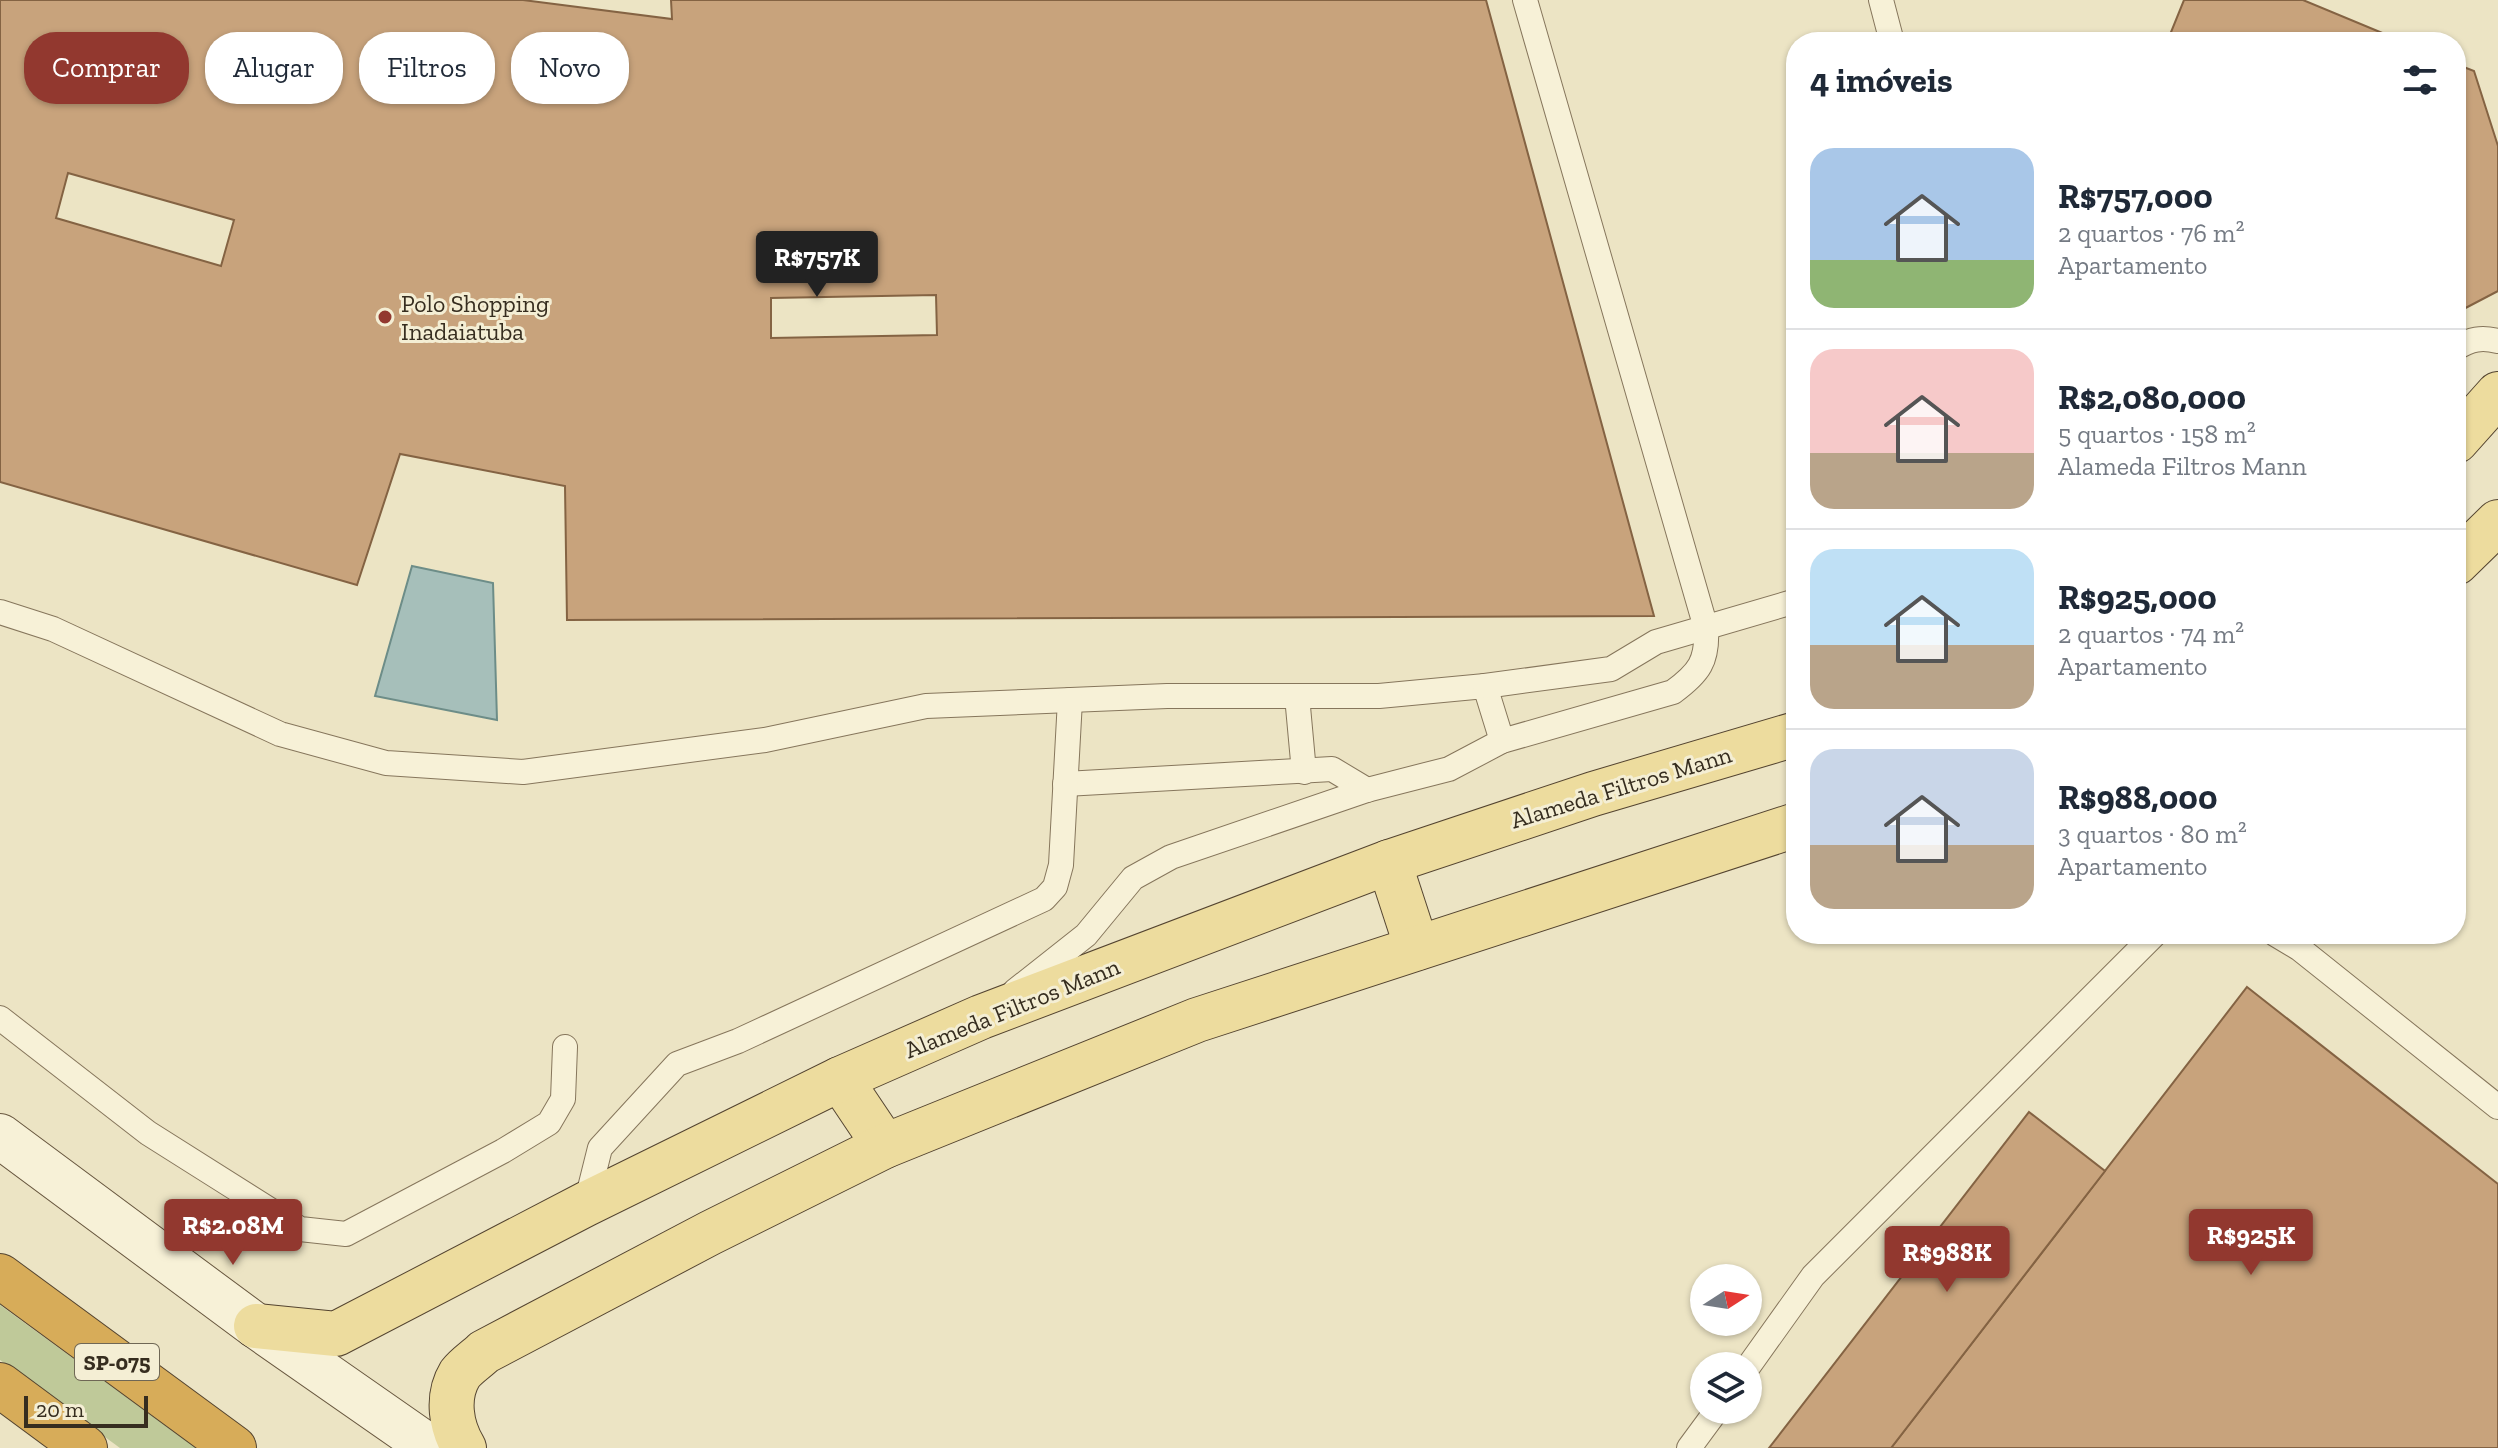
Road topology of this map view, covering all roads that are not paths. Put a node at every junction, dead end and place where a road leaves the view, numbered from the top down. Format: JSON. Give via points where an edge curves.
{"nodes":[{"id":1,"x":1525,"y":0,"type":"edge"},
{"id":2,"x":1881,"y":0,"type":"edge"},
{"id":3,"x":1889,"y":32,"type":"edge"},
{"id":4,"x":2498,"y":341,"type":"edge"},
{"id":5,"x":2466,"y":342,"type":"edge"},
{"id":6,"x":2498,"y":394,"type":"edge"},
{"id":7,"x":2466,"y":430,"type":"edge"},
{"id":8,"x":1786,"y":604,"type":"edge"},
{"id":9,"x":0,"y":612,"type":"edge"},
{"id":10,"x":1706,"y":628,"type":"junction"},
{"id":11,"x":1485,"y":686,"type":"junction"},
{"id":12,"x":1297,"y":696,"type":"junction"},
{"id":13,"x":1070,"y":700,"type":"junction"},
{"id":14,"x":1786,"y":737,"type":"edge"},
{"id":15,"x":1502,"y":741,"type":"junction"},
{"id":16,"x":1304,"y":772,"type":"junction"},
{"id":17,"x":1065,"y":784,"type":"junction"},
{"id":18,"x":1367,"y":790,"type":"junction"},
{"id":19,"x":1786,"y":828,"type":"edge"},
{"id":20,"x":1389,"y":862,"type":"junction"},
{"id":21,"x":2145,"y":944,"type":"edge"},
{"id":22,"x":2292,"y":944,"type":"edge"},
{"id":23,"x":1417,"y":948,"type":"junction"},
{"id":24,"x":981,"y":1017,"type":"junction"},
{"id":25,"x":0,"y":1018,"type":"edge"},
{"id":26,"x":565,"y":1047,"type":"dead end"},
{"id":27,"x":840,"y":1079,"type":"junction"},
{"id":28,"x":2498,"y":1107,"type":"edge"},
{"id":29,"x":0,"y":1136,"type":"edge"},
{"id":30,"x":885,"y":1146,"type":"junction"},
{"id":31,"x":586,"y":1204,"type":"junction"},
{"id":32,"x":0,"y":1276,"type":"edge"},
{"id":33,"x":256,"y":1326,"type":"junction"},
{"id":34,"x":1759,"y":1352,"type":"edge"},
{"id":35,"x":0,"y":1385,"type":"edge"},
{"id":36,"x":1707,"y":1424,"type":"edge"},
{"id":37,"x":85,"y":1448,"type":"edge"},
{"id":38,"x":234,"y":1448,"type":"edge"},
{"id":39,"x":431,"y":1448,"type":"edge"},
{"id":40,"x":464,"y":1448,"type":"edge"},
{"id":41,"x":1689,"y":1448,"type":"edge"}],
"edges":[{"from":1,"to":10,"type":"lane"},
{"from":2,"to":3,"type":"lane"},
{"from":4,"to":5,"type":"lane"},
{"from":6,"to":7,"type":"main road"},
{"from":8,"to":10,"type":"lane"},
{"from":9,"to":13,"type":"lane","via":[[53,629],[267,729],[386,763],[523,772],[765,740],[926,706]]},
{"from":10,"to":11,"type":"lane","via":[[1656,642],[1611,669]]},
{"from":10,"to":15,"type":"lane","via":[[1707,648],[1695,676],[1673,692]]},
{"from":11,"to":12,"type":"lane","via":[[1379,696]]},
{"from":11,"to":15,"type":"lane"},
{"from":12,"to":13,"type":"lane"},
{"from":12,"to":16,"type":"lane"},
{"from":13,"to":17,"type":"lane"},
{"from":14,"to":20,"type":"main road","name":"Alameda Filtros Mann"},
{"from":15,"to":18,"type":"lane","via":[[1449,769]]},
{"from":16,"to":17,"type":"lane"},
{"from":16,"to":18,"type":"lane","via":[[1332,769]]},
{"from":17,"to":31,"type":"lane","via":[[1061,865],[1055,887],[1044,899],[738,1041],[677,1064],[600,1148]]},
{"from":18,"to":24,"type":"lane","via":[[1171,857],[1133,878],[1086,935]]},
{"from":19,"to":23,"type":"main road"},
{"from":20,"to":23,"type":"main road"},
{"from":20,"to":24,"type":"main road","name":"Alameda Filtros Mann"},
{"from":21,"to":34,"type":"lane","via":[[1813,1276]]},
{"from":22,"to":28,"type":"lane"},
{"from":23,"to":30,"type":"main road","via":[[1197,1020]]},
{"from":24,"to":27,"type":"main road","name":"Alameda Filtros Mann"},
{"from":25,"to":26,"type":"lane","via":[[148,1133],[300,1229],[346,1234],[549,1123],[563,1099]]},
{"from":27,"to":30,"type":"main road"},
{"from":27,"to":31,"type":"main road","name":"Alameda Filtros Mann"},
{"from":29,"to":33,"type":"main road"},
{"from":30,"to":40,"type":"main road","via":[[484,1352],[460,1374],[451,1404],[455,1434]]},
{"from":31,"to":33,"type":"main road","name":"Alameda Filtros Mann","via":[[336,1334]]},
{"from":32,"to":38,"type":"highway","number":"SP-075"},
{"from":33,"to":39,"type":"main road"},
{"from":35,"to":37,"type":"highway"},
{"from":36,"to":41,"type":"lane"}]}
